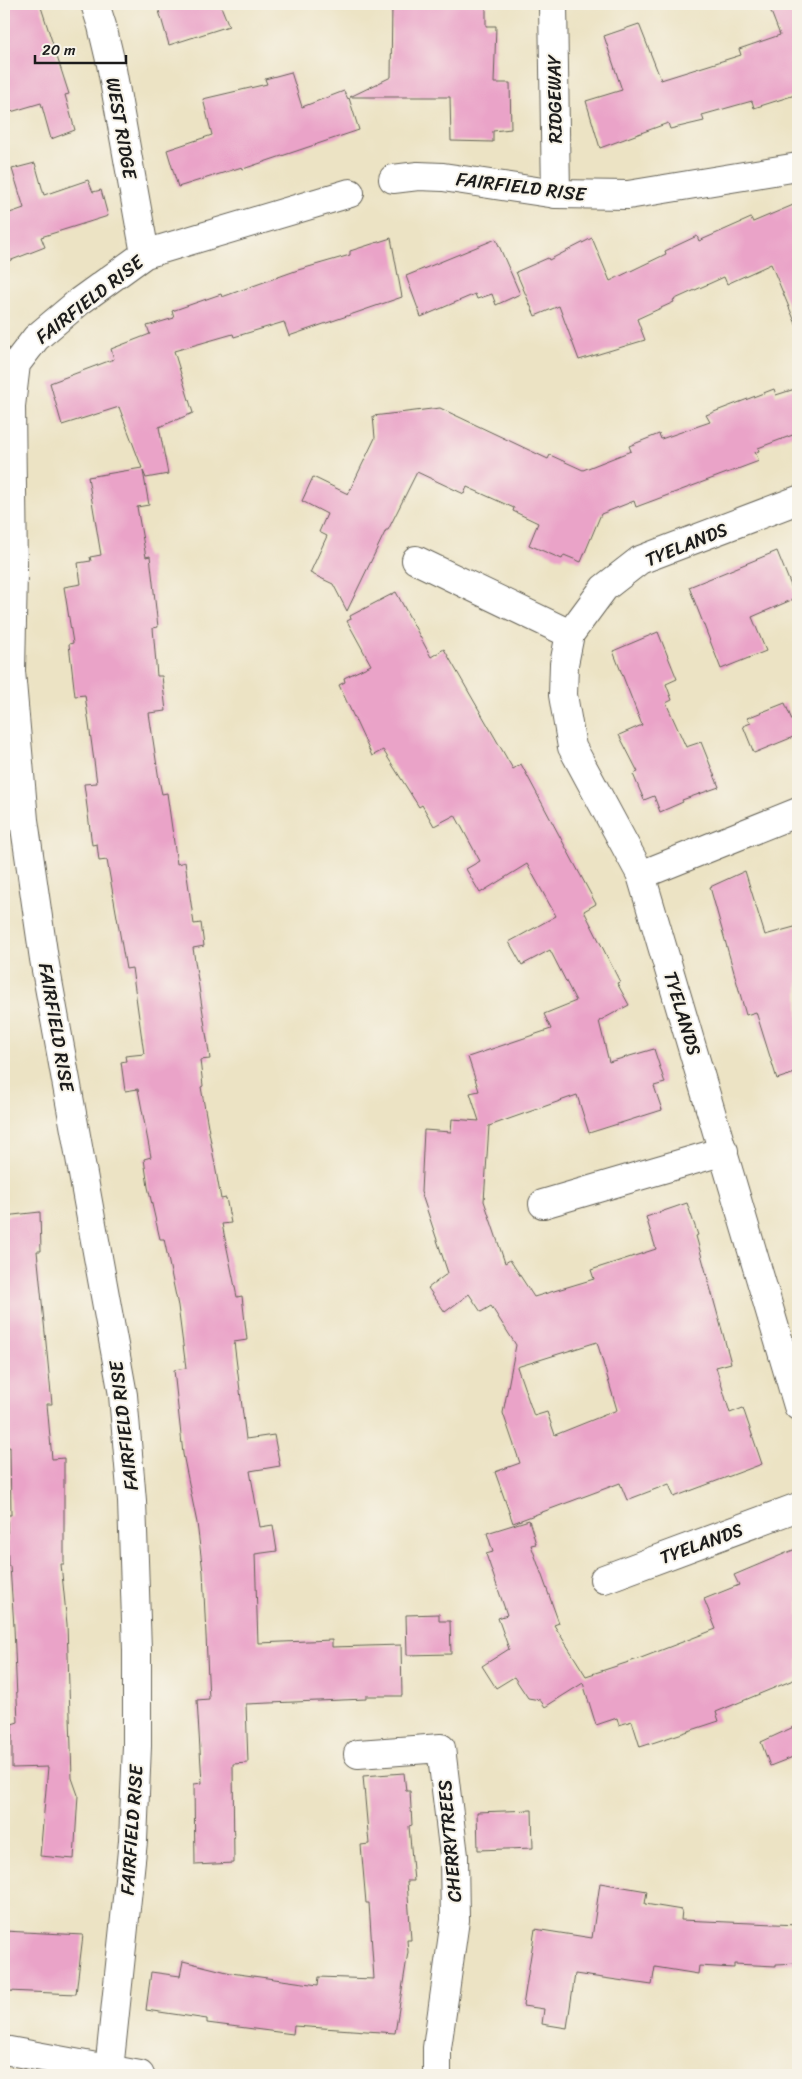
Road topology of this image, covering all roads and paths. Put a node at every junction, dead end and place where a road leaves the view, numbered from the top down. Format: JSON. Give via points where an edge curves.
{"nodes":[{"id":1,"x":95,"y":4,"type":"edge"},
{"id":2,"x":553,"y":4,"type":"edge"},
{"id":3,"x":798,"y":168,"type":"edge"},
{"id":4,"x":393,"y":179,"type":"dead end"},
{"id":5,"x":350,"y":193,"type":"dead end"},
{"id":6,"x":556,"y":194,"type":"junction"},
{"id":7,"x":145,"y":254,"type":"junction"},
{"id":8,"x":798,"y":500,"type":"edge"},
{"id":9,"x":416,"y":560,"type":"dead end"},
{"id":10,"x":570,"y":634,"type":"junction"},
{"id":11,"x":7,"y":672,"type":"edge"},
{"id":12,"x":798,"y":812,"type":"edge"},
{"id":13,"x":642,"y":875,"type":"junction"},
{"id":14,"x":724,"y":1152,"type":"junction"},
{"id":15,"x":543,"y":1204,"type":"dead end"},
{"id":16,"x":798,"y":1406,"type":"edge"},
{"id":17,"x":798,"y":1507,"type":"edge"},
{"id":18,"x":604,"y":1579,"type":"dead end"},
{"id":19,"x":358,"y":1754,"type":"dead end"},
{"id":20,"x":4,"y":2050,"type":"edge"},
{"id":21,"x":109,"y":2070,"type":"junction"},
{"id":22,"x":140,"y":2075,"type":"edge"},
{"id":23,"x":437,"y":2075,"type":"edge"}],
"edges":[{"from":1,"to":7,"type":"street","name":"WEST RIDGE","via":[[111,64]]},
{"from":2,"to":6,"type":"street","name":"RIDGEWAY"},
{"from":3,"to":6,"type":"street","name":"FAIRFIELD RISE","via":[[628,195]]},
{"from":4,"to":6,"type":"street","name":"FAIRFIELD RISE","via":[[443,177]]},
{"from":5,"to":7,"type":"street","name":"FAIRFIELD RISE"},
{"from":7,"to":11,"type":"street","name":"FAIRFIELD RISE","via":[[36,338],[16,364],[11,406],[13,571]]},
{"from":8,"to":10,"type":"street","name":"TYELANDS","via":[[640,560],[604,588]]},
{"from":9,"to":10,"type":"street"},
{"from":10,"to":13,"type":"street","name":"TYELANDS","via":[[564,664],[563,695],[572,747]]},
{"from":11,"to":21,"type":"street","name":"FAIRFIELD RISE","via":[[44,959],[123,1395],[132,1501],[138,1650],[133,1842]]},
{"from":12,"to":13,"type":"street"},
{"from":13,"to":14,"type":"street","name":"TYELANDS"},
{"from":14,"to":15,"type":"street"},
{"from":14,"to":16,"type":"street","name":"TYELANDS"},
{"from":17,"to":18,"type":"street","name":"TYELANDS"},
{"from":19,"to":23,"type":"street","name":"CHERRYTREES","via":[[441,1748],[454,1856],[455,1920],[437,2048]]},
{"from":20,"to":21,"type":"street"},
{"from":21,"to":22,"type":"street"}]}
